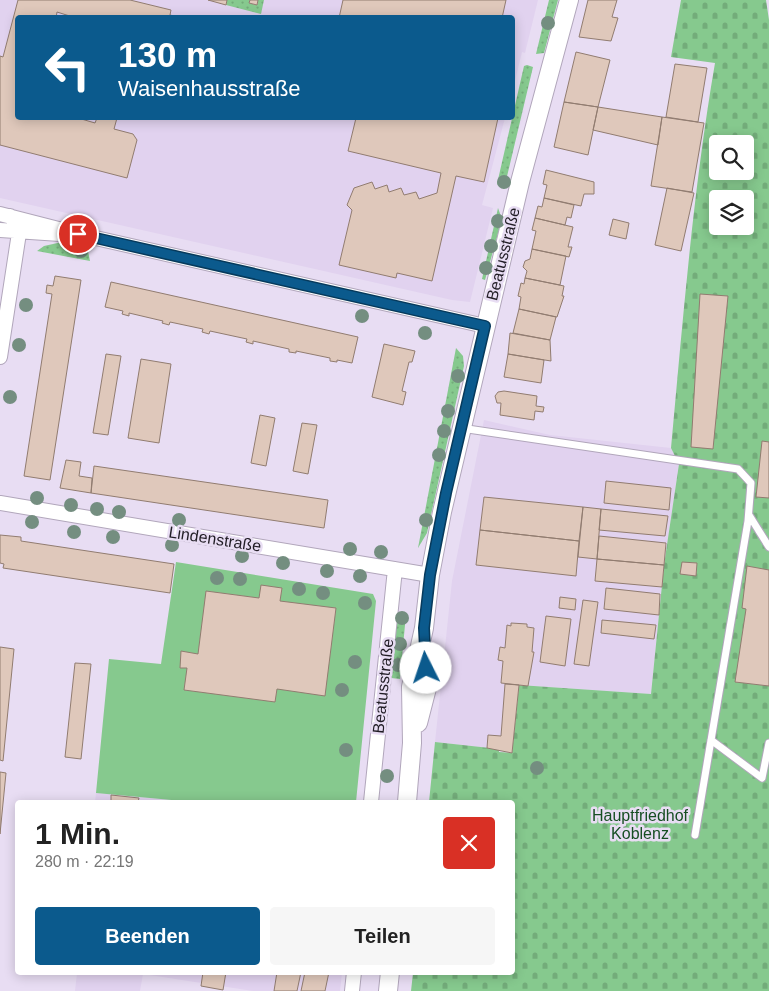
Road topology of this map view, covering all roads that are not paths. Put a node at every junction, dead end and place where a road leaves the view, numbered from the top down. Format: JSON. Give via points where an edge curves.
{"nodes":[{"id":1,"x":569,"y":0,"type":"edge"},
{"id":2,"x":5,"y":215,"type":"edge"},
{"id":3,"x":0,"y":230,"type":"edge"},
{"id":4,"x":18,"y":233,"type":"junction"},
{"id":5,"x":78,"y":234,"type":"junction"},
{"id":6,"x":485,"y":326,"type":"junction"},
{"id":7,"x":0,"y":357,"type":"edge"},
{"id":8,"x":461,"y":428,"type":"junction"},
{"id":9,"x":0,"y":503,"type":"edge"},
{"id":10,"x":748,"y":514,"type":"junction"},
{"id":11,"x":769,"y":547,"type":"edge"},
{"id":12,"x":395,"y":569,"type":"junction"},
{"id":13,"x":430,"y":575,"type":"junction"},
{"id":14,"x":711,"y":740,"type":"junction"},
{"id":15,"x":769,"y":744,"type":"edge"},
{"id":16,"x":371,"y":800,"type":"edge"},
{"id":17,"x":407,"y":800,"type":"edge"},
{"id":18,"x":695,"y":835,"type":"dead end"},
{"id":19,"x":354,"y":975,"type":"edge"},
{"id":20,"x":390,"y":975,"type":"edge"},
{"id":21,"x":352,"y":991,"type":"edge"},
{"id":22,"x":388,"y":991,"type":"edge"}],
"edges":[{"from":1,"to":6,"type":"street","name":"Beatusstraße"},
{"from":2,"to":4,"type":"street","via":[[18,225]]},
{"from":2,"to":5,"type":"street"},
{"from":3,"to":4,"type":"street"},
{"from":4,"to":5,"type":"street"},
{"from":4,"to":7,"type":"street"},
{"from":5,"to":6,"type":"street"},
{"from":6,"to":8,"type":"street","name":"Beatusstraße"},
{"from":8,"to":10,"type":"lane","via":[[738,469],[752,483]]},
{"from":8,"to":13,"type":"street","name":"Beatusstraße"},
{"from":9,"to":12,"type":"street","name":"Lindenstraße"},
{"from":10,"to":11,"type":"lane"},
{"from":10,"to":14,"type":"lane"},
{"from":12,"to":13,"type":"street","name":"Lindenstraße"},
{"from":12,"to":16,"type":"street","name":"Beatusstraße"},
{"from":13,"to":17,"type":"street","name":"Beatusstraße","via":[[424,628],[411,686],[412,743]]},
{"from":14,"to":15,"type":"lane","via":[[762,778]]},
{"from":14,"to":18,"type":"lane"},
{"from":19,"to":21,"type":"street"},
{"from":20,"to":22,"type":"street"}]}
